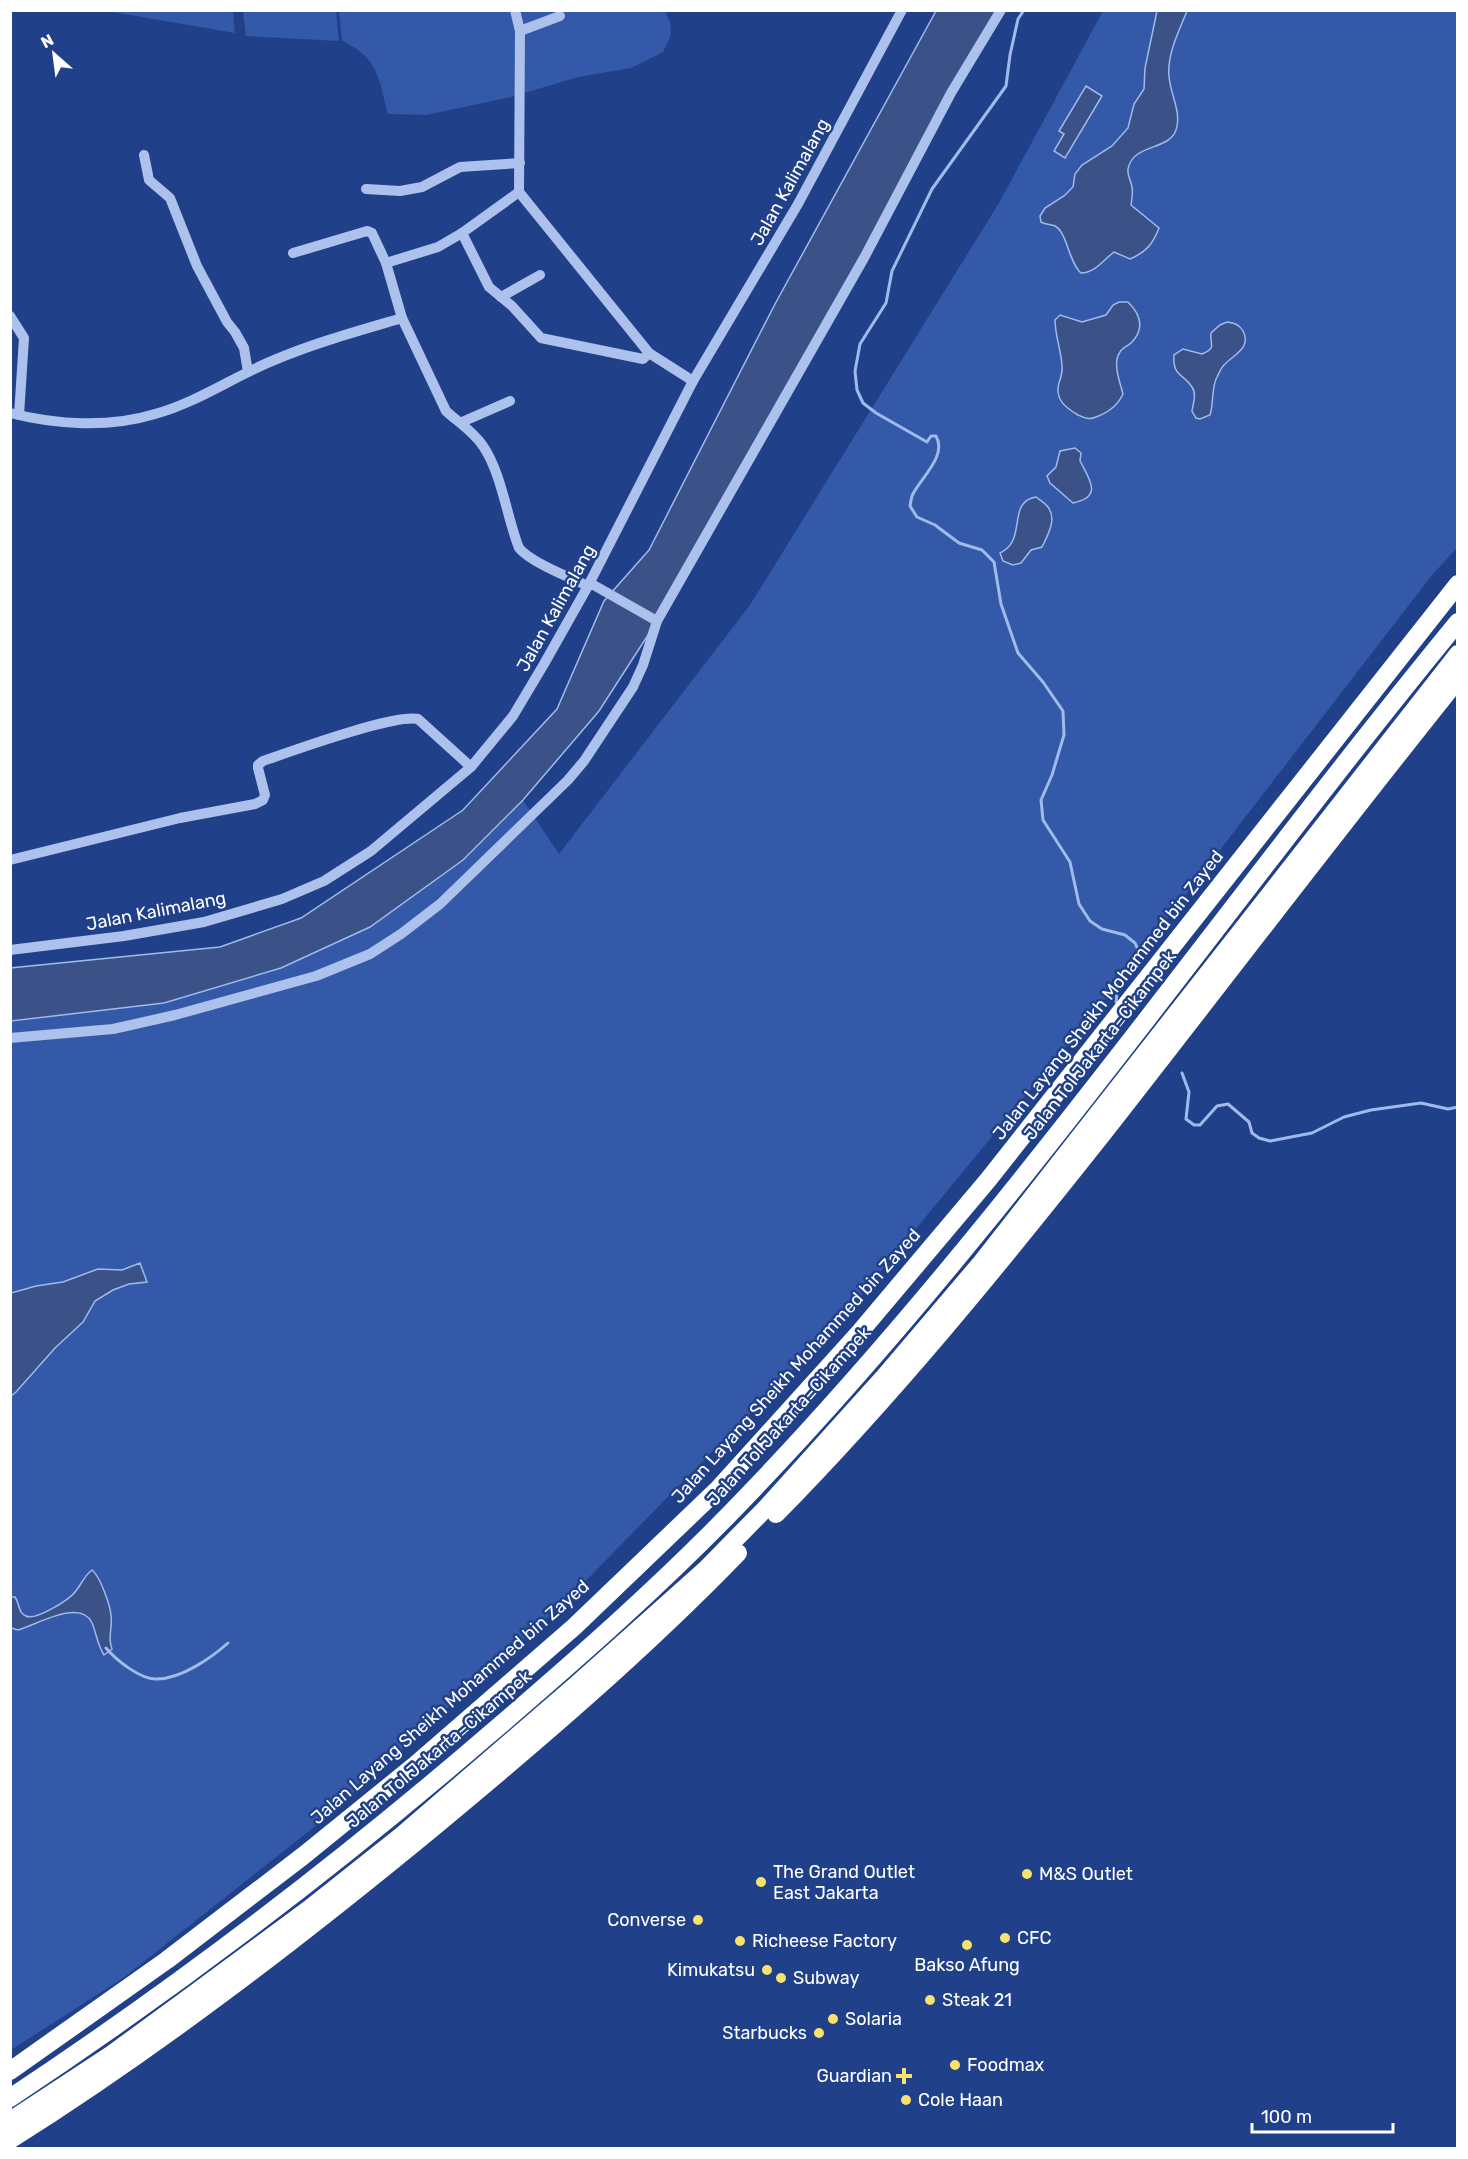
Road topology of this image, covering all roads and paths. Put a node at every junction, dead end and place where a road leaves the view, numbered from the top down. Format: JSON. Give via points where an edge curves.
{"nodes":[{"id":1,"x":515,"y":10,"type":"edge"},
{"id":2,"x":902,"y":10,"type":"edge"},
{"id":3,"x":1001,"y":10,"type":"edge"},
{"id":4,"x":560,"y":16,"type":"dead end"},
{"id":5,"x":520,"y":31,"type":"junction"},
{"id":6,"x":144,"y":155,"type":"dead end"},
{"id":7,"x":520,"y":163,"type":"junction"},
{"id":8,"x":366,"y":189,"type":"dead end"},
{"id":9,"x":519,"y":192,"type":"junction"},
{"id":10,"x":462,"y":233,"type":"junction"},
{"id":11,"x":293,"y":253,"type":"dead end"},
{"id":12,"x":386,"y":263,"type":"junction"},
{"id":13,"x":540,"y":275,"type":"dead end"},
{"id":14,"x":501,"y":297,"type":"junction"},
{"id":15,"x":10,"y":316,"type":"edge"},
{"id":16,"x":402,"y":318,"type":"junction"},
{"id":17,"x":649,"y":353,"type":"junction"},
{"id":18,"x":248,"y":372,"type":"junction"},
{"id":19,"x":693,"y":381,"type":"junction"},
{"id":20,"x":510,"y":401,"type":"dead end"},
{"id":21,"x":15,"y":414,"type":"edge"},
{"id":22,"x":462,"y":422,"type":"junction"},
{"id":23,"x":1458,"y":584,"type":"edge"},
{"id":24,"x":592,"y":586,"type":"junction"},
{"id":25,"x":653,"y":619,"type":"junction"},
{"id":26,"x":1458,"y":622,"type":"edge"},
{"id":27,"x":1458,"y":654,"type":"edge"},
{"id":28,"x":1458,"y":679,"type":"edge"},
{"id":29,"x":471,"y":766,"type":"junction"},
{"id":30,"x":10,"y":860,"type":"edge"},
{"id":31,"x":10,"y":950,"type":"edge"},
{"id":32,"x":10,"y":1038,"type":"edge"},
{"id":33,"x":10,"y":2071,"type":"edge"},
{"id":34,"x":10,"y":2098,"type":"edge"},
{"id":35,"x":10,"y":2121,"type":"edge"},
{"id":36,"x":10,"y":2139,"type":"edge"}],
"edges":[{"from":1,"to":5,"type":"street"},
{"from":2,"to":19,"type":"street","name":"Jalan Kalimalang","via":[[798,204]]},
{"from":3,"to":25,"type":"street","via":[[951,93],[864,258]]},
{"from":4,"to":5,"type":"street"},
{"from":5,"to":7,"type":"street"},
{"from":6,"to":18,"type":"street","via":[[149,180],[170,198],[197,266],[244,348]]},
{"from":7,"to":8,"type":"street","via":[[459,167],[422,187],[400,191]]},
{"from":7,"to":9,"type":"street"},
{"from":9,"to":10,"type":"street"},
{"from":9,"to":17,"type":"street"},
{"from":10,"to":12,"type":"street","via":[[438,247]]},
{"from":10,"to":14,"type":"street","via":[[489,287]]},
{"from":11,"to":12,"type":"street","via":[[367,231],[372,233]]},
{"from":12,"to":16,"type":"street"},
{"from":13,"to":14,"type":"street"},
{"from":14,"to":17,"type":"street","via":[[541,338],[643,359]]},
{"from":15,"to":21,"type":"street","via":[[24,338]]},
{"from":16,"to":18,"type":"street","via":[[304,348]]},
{"from":16,"to":22,"type":"street","via":[[446,411]]},
{"from":17,"to":19,"type":"street"},
{"from":18,"to":21,"type":"street","via":[[155,415],[76,423]]},
{"from":19,"to":24,"type":"street","name":"Jalan Kalimalang"},
{"from":20,"to":22,"type":"street"},
{"from":22,"to":24,"type":"street","via":[[488,453],[522,552]]},
{"from":23,"to":33,"type":"highway","name":"Jalan Layang Sheikh Mohammed bin Zayed","via":[[988,1180],[859,1333],[718,1489],[573,1627],[414,1766],[167,1960]]},
{"from":24,"to":25,"type":"street"},
{"from":24,"to":29,"type":"street","name":"Jalan Kalimalang","via":[[513,716]]},
{"from":25,"to":32,"type":"street","via":[[643,665],[633,687],[577,770],[440,904],[377,949],[316,976],[175,1015],[113,1029]]},
{"from":26,"to":34,"type":"highway","name":"Jalan Tol Jakarta–Cikampek","via":[[1007,1200],[879,1350],[739,1504],[553,1680],[355,1847],[214,1955]]},
{"from":27,"to":35,"type":"highway","via":[[981,1263],[885,1377],[705,1570],[400,1836],[309,1909],[112,2054]]},
{"from":28,"to":36,"type":"highway","via":[[943,1330],[816,1473],[698,1594],[477,1791],[310,1927],[166,2036]]},
{"from":29,"to":30,"type":"street","via":[[418,719],[385,723],[263,761],[258,768],[265,795],[264,800],[255,804],[180,818]]},
{"from":29,"to":31,"type":"street","name":"Jalan Kalimalang","via":[[371,851],[324,881],[282,899],[204,922]]}]}
